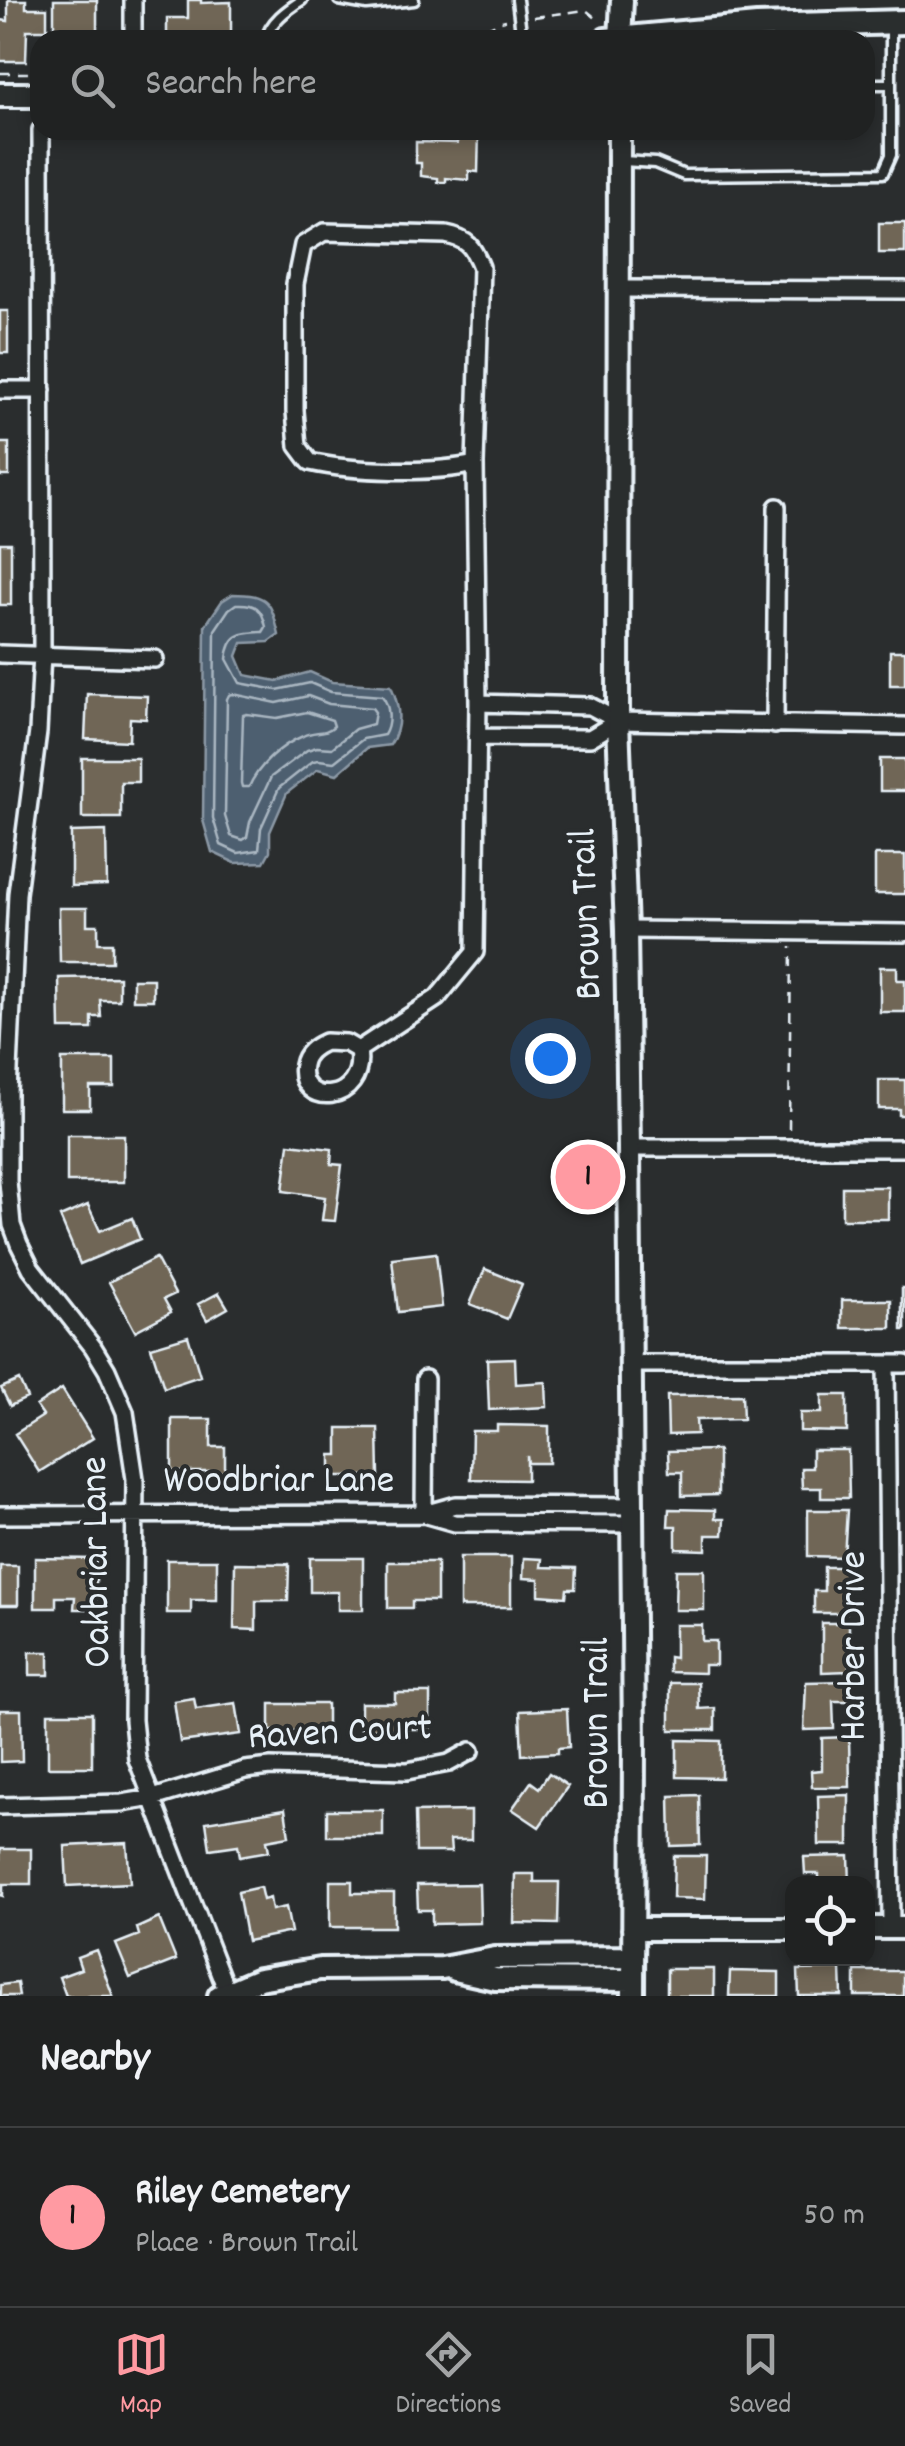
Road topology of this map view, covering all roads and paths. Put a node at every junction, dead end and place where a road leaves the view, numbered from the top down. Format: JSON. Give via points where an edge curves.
{"nodes":[{"id":1,"x":133,"y":0,"type":"edge"},
{"id":2,"x":302,"y":0,"type":"edge"},
{"id":3,"x":339,"y":0,"type":"edge"},
{"id":4,"x":414,"y":0,"type":"edge"},
{"id":5,"x":517,"y":0,"type":"edge"},
{"id":6,"x":622,"y":0,"type":"edge"},
{"id":7,"x":520,"y":18,"type":"junction"},
{"id":8,"x":898,"y":22,"type":"edge"},
{"id":9,"x":485,"y":28,"type":"dead end"},
{"id":10,"x":134,"y":30,"type":"edge"},
{"id":11,"x":269,"y":30,"type":"edge"},
{"id":12,"x":521,"y":30,"type":"edge"},
{"id":13,"x":606,"y":30,"type":"edge"},
{"id":14,"x":617,"y":30,"type":"edge"},
{"id":15,"x":796,"y":30,"type":"edge"},
{"id":16,"x":30,"y":73,"type":"edge"},
{"id":17,"x":0,"y":74,"type":"edge"},
{"id":18,"x":875,"y":86,"type":"edge"},
{"id":19,"x":891,"y":88,"type":"junction"},
{"id":20,"x":905,"y":92,"type":"edge"},
{"id":21,"x":0,"y":95,"type":"edge"},
{"id":22,"x":30,"y":95,"type":"edge"},
{"id":23,"x":41,"y":140,"type":"edge"},
{"id":24,"x":619,"y":140,"type":"edge"},
{"id":25,"x":620,"y":160,"type":"junction"},
{"id":26,"x":619,"y":289,"type":"junction"},
{"id":27,"x":905,"y":290,"type":"edge"},
{"id":28,"x":0,"y":390,"type":"edge"},
{"id":29,"x":42,"y":390,"type":"junction"},
{"id":30,"x":475,"y":464,"type":"junction"},
{"id":31,"x":777,"y":506,"type":"dead end"},
{"id":32,"x":0,"y":654,"type":"edge"},
{"id":33,"x":42,"y":654,"type":"junction"},
{"id":34,"x":155,"y":660,"type":"dead end"},
{"id":35,"x":478,"y":703,"type":"junction"},
{"id":36,"x":618,"y":721,"type":"junction"},
{"id":37,"x":775,"y":725,"type":"junction"},
{"id":38,"x":905,"y":726,"type":"edge"},
{"id":39,"x":477,"y":737,"type":"junction"},
{"id":40,"x":626,"y":930,"type":"junction"},
{"id":41,"x":791,"y":931,"type":"junction"},
{"id":42,"x":905,"y":933,"type":"edge"},
{"id":43,"x":358,"y":1050,"type":"dead end"},
{"id":44,"x":629,"y":1148,"type":"junction"},
{"id":45,"x":789,"y":1148,"type":"junction"},
{"id":46,"x":905,"y":1148,"type":"edge"},
{"id":47,"x":4,"y":1181,"type":"edge"},
{"id":48,"x":631,"y":1364,"type":"junction"},
{"id":49,"x":886,"y":1364,"type":"junction"},
{"id":50,"x":905,"y":1364,"type":"edge"},
{"id":51,"x":425,"y":1379,"type":"dead end"},
{"id":52,"x":424,"y":1514,"type":"junction"},
{"id":53,"x":0,"y":1515,"type":"edge"},
{"id":54,"x":633,"y":1515,"type":"junction"},
{"id":55,"x":135,"y":1516,"type":"junction"},
{"id":56,"x":471,"y":1751,"type":"dead end"},
{"id":57,"x":154,"y":1798,"type":"junction"},
{"id":58,"x":0,"y":1806,"type":"edge"},
{"id":59,"x":898,"y":1928,"type":"edge"},
{"id":60,"x":785,"y":1929,"type":"edge"},
{"id":61,"x":633,"y":1930,"type":"junction"},
{"id":62,"x":633,"y":1958,"type":"junction"},
{"id":63,"x":442,"y":1968,"type":"junction"},
{"id":64,"x":633,"y":1988,"type":"edge"},
{"id":65,"x":222,"y":1994,"type":"edge"}],
"edges":[{"from":1,"to":10,"type":"street"},
{"from":2,"to":11,"type":"lane"},
{"from":3,"to":4,"type":"lane"},
{"from":5,"to":7,"type":"lane"},
{"from":6,"to":14,"type":"street"},
{"from":7,"to":9,"type":"path"},
{"from":7,"to":12,"type":"lane"},
{"from":7,"to":13,"type":"path","via":[[586,10]]},
{"from":8,"to":15,"type":"main road"},
{"from":8,"to":19,"type":"lane"},
{"from":16,"to":17,"type":"path"},
{"from":18,"to":19,"type":"lane"},
{"from":19,"to":20,"type":"lane"},
{"from":19,"to":25,"type":"lane","via":[[891,154],[883,173],[684,175],[655,163]]},
{"from":21,"to":22,"type":"main road"},
{"from":23,"to":29,"type":"street","name":"Oakbriar Lane"},
{"from":24,"to":25,"type":"street","name":"Brown Trail"},
{"from":25,"to":26,"type":"street","name":"Brown Trail"},
{"from":26,"to":27,"type":"street"},
{"from":26,"to":36,"type":"street","name":"Brown Trail"},
{"from":28,"to":29,"type":"street"},
{"from":29,"to":33,"type":"street","name":"Oakbriar Lane"},
{"from":30,"to":30,"type":"street","via":[[482,267],[476,253],[463,238],[446,234],[324,232],[303,245],[295,284],[295,410],[298,446],[310,462],[451,470]]},
{"from":30,"to":35,"type":"street"},
{"from":31,"to":37,"type":"street"},
{"from":32,"to":33,"type":"street"},
{"from":33,"to":34,"type":"street"},
{"from":33,"to":47,"type":"street","name":"Oakbriar Lane","via":[[17,894]]},
{"from":35,"to":36,"type":"street","via":[[590,706]]},
{"from":35,"to":39,"type":"street"},
{"from":36,"to":37,"type":"street"},
{"from":36,"to":39,"type":"street","via":[[590,738]]},
{"from":36,"to":40,"type":"street","name":"Brown Trail"},
{"from":37,"to":38,"type":"street"},
{"from":39,"to":43,"type":"street","via":[[475,952],[437,998]]},
{"from":40,"to":41,"type":"street"},
{"from":40,"to":44,"type":"street","name":"Brown Trail"},
{"from":41,"to":42,"type":"street"},
{"from":41,"to":45,"type":"path"},
{"from":44,"to":45,"type":"street"},
{"from":44,"to":48,"type":"street","name":"Brown Trail"},
{"from":45,"to":46,"type":"street"},
{"from":47,"to":55,"type":"street","name":"Oakbriar Lane","via":[[12,1225],[31,1268],[93,1347],[125,1412]]},
{"from":48,"to":49,"type":"street"},
{"from":48,"to":54,"type":"street","name":"Brown Trail"},
{"from":49,"to":50,"type":"street"},
{"from":49,"to":59,"type":"street","name":"Harber Drive"},
{"from":51,"to":52,"type":"street"},
{"from":52,"to":54,"type":"street","name":"Woodbriar Lane","via":[[455,1523]]},
{"from":52,"to":55,"type":"street","name":"Woodbriar Lane"},
{"from":53,"to":55,"type":"street","name":"Woodbriar Lane"},
{"from":54,"to":61,"type":"street","name":"Brown Trail"},
{"from":55,"to":57,"type":"street","name":"Oakbriar Lane","via":[[133,1720],[137,1759]]},
{"from":56,"to":57,"type":"street","name":"Raven Court","via":[[407,1771],[245,1770]]},
{"from":57,"to":58,"type":"street","name":"Raven Court"},
{"from":57,"to":65,"type":"street","name":"Oakbriar Lane"},
{"from":60,"to":61,"type":"street"},
{"from":61,"to":62,"type":"street","name":"Brown Trail"},
{"from":62,"to":63,"type":"street","via":[[495,1958]]},
{"from":62,"to":64,"type":"street","name":"Brown Trail"},
{"from":63,"to":64,"type":"street","via":[[495,1979]]},
{"from":63,"to":65,"type":"street","via":[[320,1968],[259,1979]]}]}
